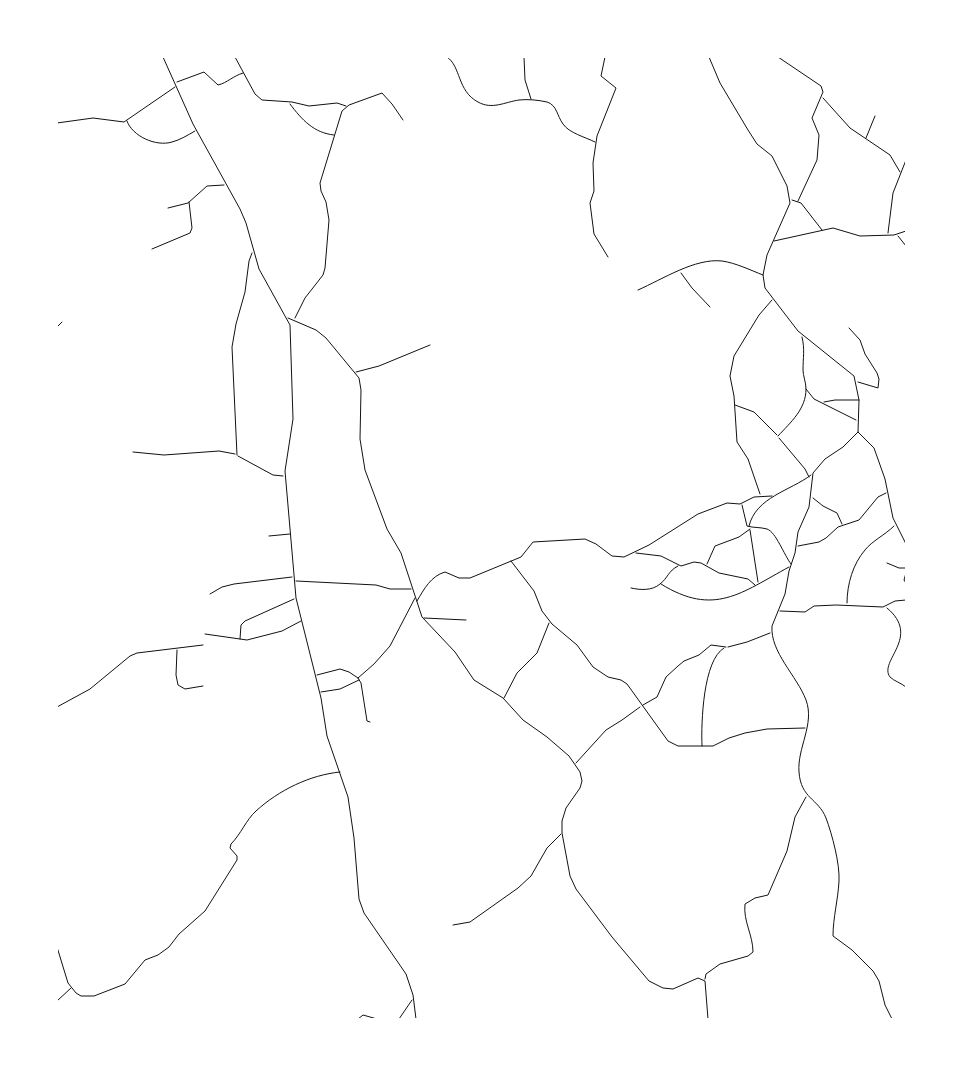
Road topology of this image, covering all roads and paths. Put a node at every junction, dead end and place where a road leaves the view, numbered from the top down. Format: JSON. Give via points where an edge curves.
{"nodes":[{"id":1,"x":163,"y":57,"type":"edge"},
{"id":2,"x":235,"y":57,"type":"edge"},
{"id":3,"x":447,"y":57,"type":"edge"},
{"id":4,"x":524,"y":57,"type":"edge"},
{"id":5,"x":605,"y":57,"type":"edge"},
{"id":6,"x":709,"y":57,"type":"edge"},
{"id":7,"x":778,"y":57,"type":"edge"},
{"id":8,"x":244,"y":73,"type":"junction"},
{"id":9,"x":176,"y":82,"type":"junction"},
{"id":10,"x":177,"y":86,"type":"junction"},
{"id":11,"x":822,"y":97,"type":"junction"},
{"id":12,"x":532,"y":100,"type":"junction"},
{"id":13,"x":289,"y":102,"type":"junction"},
{"id":14,"x":347,"y":106,"type":"junction"},
{"id":15,"x":875,"y":116,"type":"dead end"},
{"id":16,"x":127,"y":120,"type":"junction"},
{"id":17,"x":403,"y":120,"type":"dead end"},
{"id":18,"x":57,"y":123,"type":"edge"},
{"id":19,"x":196,"y":129,"type":"junction"},
{"id":20,"x":335,"y":135,"type":"junction"},
{"id":21,"x":865,"y":139,"type":"junction"},
{"id":22,"x":595,"y":142,"type":"junction"},
{"id":23,"x":906,"y":160,"type":"edge"},
{"id":24,"x":900,"y":172,"type":"junction"},
{"id":25,"x":226,"y":185,"type":"junction"},
{"id":26,"x":790,"y":199,"type":"junction"},
{"id":27,"x":798,"y":201,"type":"junction"},
{"id":28,"x":189,"y":202,"type":"junction"},
{"id":29,"x":168,"y":208,"type":"dead end"},
{"id":30,"x":822,"y":230,"type":"junction"},
{"id":31,"x":906,"y":231,"type":"edge"},
{"id":32,"x":888,"y":235,"type":"junction"},
{"id":33,"x":897,"y":235,"type":"junction"},
{"id":34,"x":772,"y":241,"type":"junction"},
{"id":35,"x":906,"y":246,"type":"edge"},
{"id":36,"x":152,"y":249,"type":"dead end"},
{"id":37,"x":254,"y":252,"type":"junction"},
{"id":38,"x":608,"y":257,"type":"dead end"},
{"id":39,"x":680,"y":271,"type":"junction"},
{"id":40,"x":763,"y":274,"type":"junction"},
{"id":41,"x":638,"y":290,"type":"dead end"},
{"id":42,"x":772,"y":299,"type":"junction"},
{"id":43,"x":710,"y":307,"type":"dead end"},
{"id":44,"x":286,"y":317,"type":"junction"},
{"id":45,"x":294,"y":320,"type":"junction"},
{"id":46,"x":62,"y":322,"type":"dead end"},
{"id":47,"x":57,"y":327,"type":"edge"},
{"id":48,"x":849,"y":328,"type":"dead end"},
{"id":49,"x":801,"y":335,"type":"junction"},
{"id":50,"x":430,"y":345,"type":"dead end"},
{"id":51,"x":355,"y":373,"type":"junction"},
{"id":52,"x":856,"y":382,"type":"junction"},
{"id":53,"x":806,"y":388,"type":"junction"},
{"id":54,"x":859,"y":400,"type":"junction"},
{"id":55,"x":822,"y":403,"type":"junction"},
{"id":56,"x":734,"y":405,"type":"junction"},
{"id":57,"x":858,"y":421,"type":"junction"},
{"id":58,"x":858,"y":432,"type":"junction"},
{"id":59,"x":777,"y":436,"type":"junction"},
{"id":60,"x":133,"y":452,"type":"dead end"},
{"id":61,"x":237,"y":455,"type":"junction"},
{"id":62,"x":812,"y":474,"type":"junction"},
{"id":63,"x":285,"y":476,"type":"junction"},
{"id":64,"x":809,"y":477,"type":"junction"},
{"id":65,"x":887,"y":492,"type":"junction"},
{"id":66,"x":760,"y":496,"type":"junction"},
{"id":67,"x":772,"y":496,"type":"junction"},
{"id":68,"x":811,"y":497,"type":"junction"},
{"id":69,"x":740,"y":504,"type":"junction"},
{"id":70,"x":896,"y":525,"type":"junction"},
{"id":71,"x":843,"y":526,"type":"junction"},
{"id":72,"x":749,"y":528,"type":"junction"},
{"id":73,"x":290,"y":534,"type":"junction"},
{"id":74,"x":269,"y":536,"type":"dead end"},
{"id":75,"x":906,"y":544,"type":"edge"},
{"id":76,"x":796,"y":547,"type":"junction"},
{"id":77,"x":634,"y":553,"type":"junction"},
{"id":78,"x":511,"y":560,"type":"junction"},
{"id":79,"x":887,"y":563,"type":"dead end"},
{"id":80,"x":791,"y":565,"type":"junction"},
{"id":81,"x":680,"y":566,"type":"junction"},
{"id":82,"x":707,"y":566,"type":"junction"},
{"id":83,"x":906,"y":568,"type":"edge"},
{"id":84,"x":906,"y":573,"type":"edge"},
{"id":85,"x":294,"y":577,"type":"junction"},
{"id":86,"x":294,"y":581,"type":"junction"},
{"id":87,"x":906,"y":583,"type":"edge"},
{"id":88,"x":661,"y":584,"type":"junction"},
{"id":89,"x":757,"y":584,"type":"junction"},
{"id":90,"x":413,"y":588,"type":"junction"},
{"id":91,"x":630,"y":588,"type":"dead end"},
{"id":92,"x":210,"y":594,"type":"dead end"},
{"id":93,"x":416,"y":597,"type":"junction"},
{"id":94,"x":296,"y":598,"type":"junction"},
{"id":95,"x":906,"y":600,"type":"edge"},
{"id":96,"x":417,"y":601,"type":"junction"},
{"id":97,"x":848,"y":605,"type":"junction"},
{"id":98,"x":886,"y":607,"type":"junction"},
{"id":99,"x":778,"y":611,"type":"junction"},
{"id":100,"x":422,"y":618,"type":"junction"},
{"id":101,"x":466,"y":620,"type":"dead end"},
{"id":102,"x":301,"y":621,"type":"junction"},
{"id":103,"x":550,"y":621,"type":"junction"},
{"id":104,"x":771,"y":632,"type":"junction"},
{"id":105,"x":206,"y":633,"type":"dead end"},
{"id":106,"x":240,"y":639,"type":"junction"},
{"id":107,"x":203,"y":645,"type":"dead end"},
{"id":108,"x":726,"y":647,"type":"junction"},
{"id":109,"x":177,"y":648,"type":"junction"},
{"id":110,"x":315,"y":675,"type":"junction"},
{"id":111,"x":359,"y":679,"type":"junction"},
{"id":112,"x":203,"y":686,"type":"dead end"},
{"id":113,"x":906,"y":687,"type":"edge"},
{"id":114,"x":319,"y":692,"type":"junction"},
{"id":115,"x":503,"y":698,"type":"junction"},
{"id":116,"x":641,"y":706,"type":"junction"},
{"id":117,"x":57,"y":707,"type":"edge"},
{"id":118,"x":370,"y":722,"type":"dead end"},
{"id":119,"x":807,"y":728,"type":"junction"},
{"id":120,"x":702,"y":747,"type":"junction"},
{"id":121,"x":575,"y":764,"type":"junction"},
{"id":122,"x":340,"y":772,"type":"junction"},
{"id":123,"x":806,"y":795,"type":"junction"},
{"id":124,"x":562,"y":833,"type":"junction"},
{"id":125,"x":453,"y":925,"type":"dead end"},
{"id":126,"x":57,"y":947,"type":"edge"},
{"id":127,"x":705,"y":981,"type":"junction"},
{"id":128,"x":71,"y":988,"type":"junction"},
{"id":129,"x":413,"y":999,"type":"junction"},
{"id":130,"x":57,"y":1001,"type":"edge"},
{"id":131,"x":358,"y":1019,"type":"edge"},
{"id":132,"x":377,"y":1019,"type":"edge"},
{"id":133,"x":399,"y":1019,"type":"edge"},
{"id":134,"x":416,"y":1019,"type":"edge"},
{"id":135,"x":708,"y":1019,"type":"edge"},
{"id":136,"x":892,"y":1019,"type":"edge"}],
"edges":[{"from":1,"to":9,"type":"street"},
{"from":2,"to":8,"type":"street"},
{"from":3,"to":12,"type":"street","via":[[455,65],[459,81],[479,103],[497,105]]},
{"from":4,"to":12,"type":"street","via":[[525,81]]},
{"from":5,"to":22,"type":"street","via":[[601,76],[616,88]]},
{"from":6,"to":26,"type":"street","via":[[748,130],[772,156]]},
{"from":7,"to":11,"type":"street","via":[[821,87]]},
{"from":8,"to":9,"type":"street","via":[[218,86],[204,72]]},
{"from":8,"to":13,"type":"street","via":[[262,100]]},
{"from":9,"to":10,"type":"street"},
{"from":10,"to":16,"type":"street"},
{"from":10,"to":19,"type":"street"},
{"from":11,"to":21,"type":"street"},
{"from":11,"to":27,"type":"street","via":[[812,118],[819,135],[817,160]]},
{"from":12,"to":22,"type":"street","via":[[551,103],[564,126]]},
{"from":13,"to":14,"type":"street"},
{"from":13,"to":20,"type":"street","via":[[320,134]]},
{"from":14,"to":17,"type":"street","via":[[382,93]]},
{"from":14,"to":20,"type":"street","via":[[340,115]]},
{"from":15,"to":21,"type":"street"},
{"from":16,"to":18,"type":"street","via":[[120,123],[93,118]]},
{"from":16,"to":19,"type":"street","via":[[136,134],[160,143],[171,143]]},
{"from":19,"to":25,"type":"street"},
{"from":20,"to":45,"type":"street","via":[[320,183],[329,220],[323,275]]},
{"from":21,"to":24,"type":"street","via":[[890,155]]},
{"from":22,"to":38,"type":"street","via":[[590,210],[594,234]]},
{"from":23,"to":24,"type":"street"},
{"from":24,"to":32,"type":"street"},
{"from":25,"to":28,"type":"street","via":[[207,186]]},
{"from":25,"to":37,"type":"street","via":[[246,223]]},
{"from":26,"to":27,"type":"street"},
{"from":26,"to":34,"type":"street"},
{"from":27,"to":30,"type":"street"},
{"from":28,"to":29,"type":"street"},
{"from":28,"to":36,"type":"street","via":[[190,233]]},
{"from":30,"to":32,"type":"street"},
{"from":30,"to":34,"type":"street"},
{"from":31,"to":33,"type":"street"},
{"from":32,"to":33,"type":"street"},
{"from":33,"to":35,"type":"street"},
{"from":34,"to":40,"type":"street"},
{"from":37,"to":44,"type":"street"},
{"from":37,"to":61,"type":"street","via":[[233,340]]},
{"from":39,"to":40,"type":"street","via":[[711,261]]},
{"from":39,"to":41,"type":"street"},
{"from":39,"to":43,"type":"street"},
{"from":40,"to":42,"type":"street"},
{"from":42,"to":49,"type":"street"},
{"from":42,"to":56,"type":"street","via":[[734,356],[730,376]]},
{"from":44,"to":45,"type":"street"},
{"from":44,"to":63,"type":"street","via":[[291,330],[293,419]]},
{"from":45,"to":51,"type":"street","via":[[326,338]]},
{"from":46,"to":47,"type":"street"},
{"from":48,"to":52,"type":"street","via":[[860,340],[879,379],[878,388]]},
{"from":49,"to":52,"type":"street","via":[[852,373]]},
{"from":49,"to":53,"type":"street"},
{"from":50,"to":51,"type":"street"},
{"from":51,"to":90,"type":"street","via":[[361,390],[360,439],[365,470]]},
{"from":52,"to":54,"type":"street"},
{"from":53,"to":55,"type":"street"},
{"from":53,"to":59,"type":"street","via":[[802,407]]},
{"from":54,"to":55,"type":"street"},
{"from":54,"to":57,"type":"street"},
{"from":55,"to":57,"type":"street"},
{"from":56,"to":59,"type":"street","via":[[754,412]]},
{"from":56,"to":66,"type":"street","via":[[737,441],[748,459]]},
{"from":57,"to":58,"type":"street"},
{"from":58,"to":62,"type":"street"},
{"from":58,"to":65,"type":"street","via":[[874,448]]},
{"from":59,"to":64,"type":"street"},
{"from":60,"to":61,"type":"street","via":[[164,455],[219,451]]},
{"from":61,"to":63,"type":"street","via":[[273,475]]},
{"from":62,"to":64,"type":"street"},
{"from":62,"to":68,"type":"street"},
{"from":63,"to":73,"type":"street"},
{"from":64,"to":67,"type":"street"},
{"from":65,"to":70,"type":"street"},
{"from":65,"to":71,"type":"street","via":[[859,520]]},
{"from":66,"to":67,"type":"street"},
{"from":66,"to":69,"type":"street"},
{"from":67,"to":72,"type":"street","via":[[754,513]]},
{"from":68,"to":71,"type":"street","via":[[837,513]]},
{"from":68,"to":76,"type":"street"},
{"from":69,"to":72,"type":"street"},
{"from":69,"to":77,"type":"street","via":[[724,504],[698,514]]},
{"from":70,"to":75,"type":"street"},
{"from":70,"to":97,"type":"street","via":[[864,551],[855,565]]},
{"from":71,"to":76,"type":"street","via":[[819,542]]},
{"from":72,"to":80,"type":"street","via":[[774,534]]},
{"from":72,"to":82,"type":"street","via":[[739,537],[715,546]]},
{"from":72,"to":89,"type":"street"},
{"from":73,"to":74,"type":"street"},
{"from":73,"to":85,"type":"street"},
{"from":76,"to":80,"type":"street"},
{"from":77,"to":78,"type":"street","via":[[618,558],[591,541],[567,539],[533,542],[521,556]]},
{"from":77,"to":81,"type":"street","via":[[661,556]]},
{"from":78,"to":96,"type":"street","via":[[470,578],[440,573]]},
{"from":78,"to":103,"type":"street"},
{"from":79,"to":83,"type":"street"},
{"from":80,"to":89,"type":"street"},
{"from":80,"to":99,"type":"street"},
{"from":81,"to":82,"type":"street","via":[[694,562]]},
{"from":81,"to":88,"type":"street","via":[[668,572]]},
{"from":82,"to":89,"type":"street"},
{"from":84,"to":87,"type":"street"},
{"from":85,"to":86,"type":"street"},
{"from":85,"to":92,"type":"street","via":[[234,584]]},
{"from":86,"to":90,"type":"street"},
{"from":86,"to":94,"type":"street"},
{"from":88,"to":89,"type":"street","via":[[681,596],[710,602]]},
{"from":88,"to":91,"type":"street","via":[[644,590]]},
{"from":90,"to":93,"type":"street"},
{"from":93,"to":96,"type":"street"},
{"from":93,"to":111,"type":"street","via":[[390,646]]},
{"from":94,"to":102,"type":"street"},
{"from":94,"to":106,"type":"street","via":[[245,621]]},
{"from":95,"to":98,"type":"street"},
{"from":96,"to":100,"type":"street"},
{"from":97,"to":98,"type":"street"},
{"from":97,"to":99,"type":"street","via":[[814,606],[805,612]]},
{"from":98,"to":113,"type":"street","via":[[897,617],[901,630],[887,670],[892,679]]},
{"from":99,"to":104,"type":"street"},
{"from":100,"to":101,"type":"street"},
{"from":100,"to":115,"type":"street","via":[[455,652],[474,680]]},
{"from":102,"to":106,"type":"street","via":[[274,634]]},
{"from":102,"to":110,"type":"street"},
{"from":103,"to":115,"type":"street","via":[[537,653],[517,673]]},
{"from":103,"to":116,"type":"street","via":[[577,645],[593,667],[627,684]]},
{"from":104,"to":108,"type":"street"},
{"from":104,"to":119,"type":"street","via":[[806,699]]},
{"from":105,"to":106,"type":"street"},
{"from":107,"to":109,"type":"street"},
{"from":108,"to":116,"type":"street","via":[[711,645],[684,661],[666,677],[657,697]]},
{"from":108,"to":120,"type":"street","via":[[715,656],[704,697]]},
{"from":109,"to":112,"type":"street","via":[[178,685],[185,689]]},
{"from":109,"to":117,"type":"street","via":[[130,656],[90,689]]},
{"from":110,"to":111,"type":"street","via":[[337,668]]},
{"from":110,"to":114,"type":"street"},
{"from":111,"to":114,"type":"street","via":[[339,689]]},
{"from":111,"to":118,"type":"street"},
{"from":114,"to":122,"type":"street","via":[[327,736]]},
{"from":115,"to":121,"type":"street"},
{"from":116,"to":120,"type":"street","via":[[668,741],[678,746]]},
{"from":116,"to":121,"type":"street","via":[[606,730]]},
{"from":119,"to":120,"type":"street","via":[[767,729]]},
{"from":119,"to":123,"type":"street","via":[[799,770]]},
{"from":121,"to":124,"type":"street","via":[[581,785],[564,814]]},
{"from":122,"to":128,"type":"street","via":[[308,779],[255,812],[231,844],[237,859],[205,912],[169,947],[145,960],[125,984],[85,997]]},
{"from":122,"to":129,"type":"street","via":[[348,797],[360,903],[406,974]]},
{"from":123,"to":127,"type":"street","via":[[768,895],[746,904],[753,952],[714,968],[706,974]]},
{"from":123,"to":136,"type":"street","via":[[827,820],[839,878],[833,937],[873,971]]},
{"from":124,"to":125,"type":"street","via":[[518,888],[470,922]]},
{"from":124,"to":127,"type":"street","via":[[573,883],[645,977],[670,989],[698,978]]},
{"from":126,"to":128,"type":"street"},
{"from":127,"to":135,"type":"street"},
{"from":128,"to":130,"type":"street"},
{"from":129,"to":133,"type":"street"},
{"from":129,"to":134,"type":"street"},
{"from":131,"to":132,"type":"street","via":[[363,1015]]}]}
